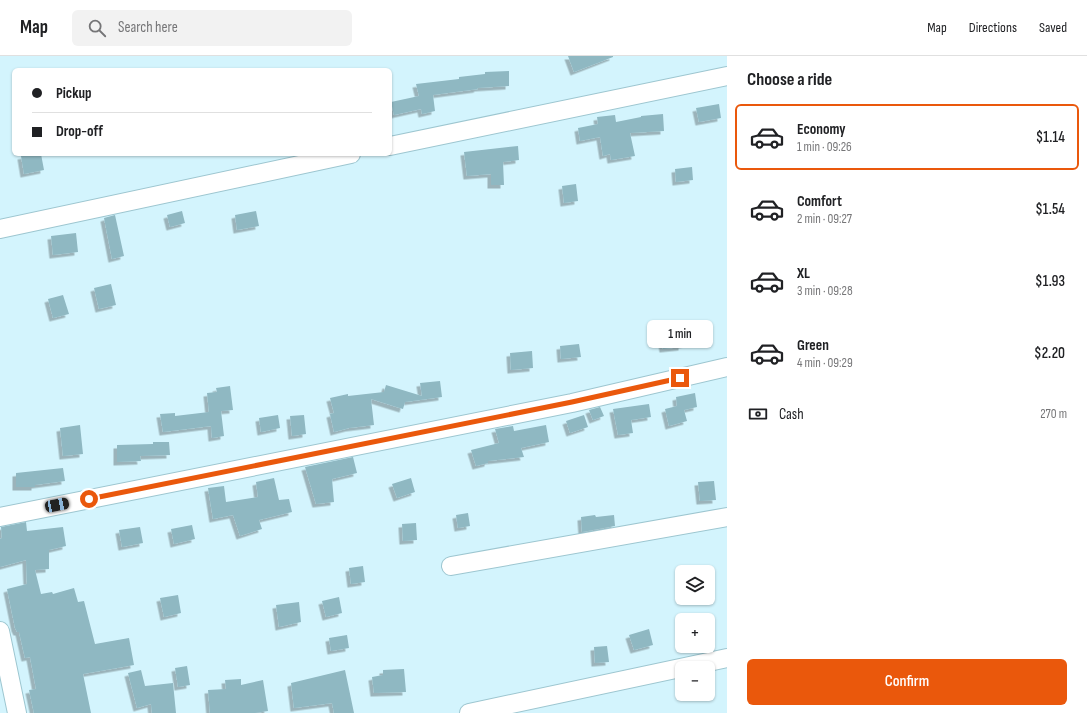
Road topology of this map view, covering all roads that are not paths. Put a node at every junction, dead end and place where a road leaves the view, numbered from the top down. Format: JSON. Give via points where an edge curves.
{"nodes":[{"id":1,"x":727,"y":76,"type":"edge"},
{"id":2,"x":392,"y":146,"type":"edge"},
{"id":3,"x":342,"y":156,"type":"edge"},
{"id":4,"x":0,"y":229,"type":"edge"},
{"id":5,"x":727,"y":367,"type":"edge"},
{"id":6,"x":0,"y":517,"type":"edge"},
{"id":7,"x":726,"y":522,"type":"edge"},
{"id":8,"x":451,"y":566,"type":"dead end"},
{"id":9,"x":0,"y":631,"type":"edge"},
{"id":10,"x":727,"y":658,"type":"edge"},
{"id":11,"x":17,"y":713,"type":"edge"},
{"id":12,"x":469,"y":713,"type":"edge"}],
"edges":[{"from":1,"to":2,"type":"street"},
{"from":3,"to":4,"type":"street"},
{"from":5,"to":6,"type":"street","via":[[572,402]]},
{"from":7,"to":8,"type":"street"},
{"from":9,"to":11,"type":"street"},
{"from":10,"to":12,"type":"street"}]}
